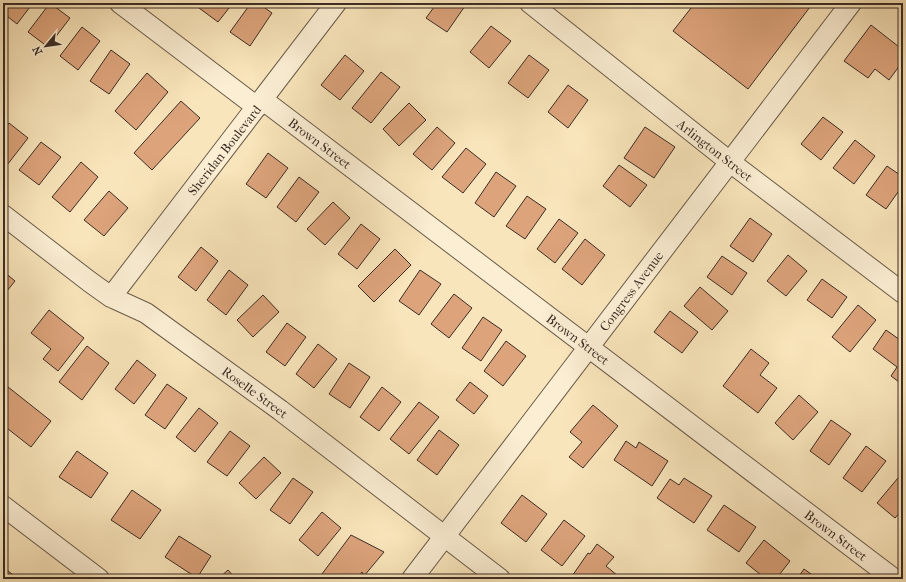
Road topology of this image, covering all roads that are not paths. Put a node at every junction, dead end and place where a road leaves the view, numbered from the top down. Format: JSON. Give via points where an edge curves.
{"nodes":[{"id":1,"x":120,"y":3,"type":"edge"},
{"id":2,"x":336,"y":3,"type":"edge"},
{"id":3,"x":530,"y":3,"type":"edge"},
{"id":4,"x":851,"y":3,"type":"edge"},
{"id":5,"x":260,"y":103,"type":"junction"},
{"id":6,"x":730,"y":162,"type":"junction"},
{"id":7,"x":3,"y":215,"type":"edge"},
{"id":8,"x":903,"y":293,"type":"edge"},
{"id":9,"x":111,"y":297,"type":"junction"},
{"id":10,"x":589,"y":347,"type":"junction"},
{"id":11,"x":3,"y":506,"type":"edge"},
{"id":12,"x":444,"y":536,"type":"junction"},
{"id":13,"x":99,"y":579,"type":"edge"},
{"id":14,"x":412,"y":579,"type":"edge"},
{"id":15,"x":500,"y":579,"type":"edge"},
{"id":16,"x":894,"y":579,"type":"edge"}],
"edges":[{"from":1,"to":5,"type":"street","name":"Brown Street"},
{"from":2,"to":5,"type":"street","name":"Sheridan Boulevard"},
{"from":3,"to":6,"type":"street","name":"Arlington Street"},
{"from":4,"to":6,"type":"street","name":"Congress Avenue"},
{"from":5,"to":9,"type":"street","name":"Sheridan Boulevard"},
{"from":5,"to":10,"type":"street","name":"Brown Street"},
{"from":6,"to":8,"type":"street","name":"Arlington Street"},
{"from":6,"to":10,"type":"street","name":"Congress Avenue"},
{"from":7,"to":9,"type":"street","name":"Roselle Street"},
{"from":9,"to":12,"type":"street","name":"Roselle Street","via":[[146,313],[280,410]]},
{"from":10,"to":12,"type":"street","name":"Congress Avenue"},
{"from":10,"to":16,"type":"street","name":"Brown Street"},
{"from":11,"to":13,"type":"street"},
{"from":12,"to":14,"type":"street","name":"Congress Avenue"},
{"from":12,"to":15,"type":"street","name":"Roselle Street"}]}
